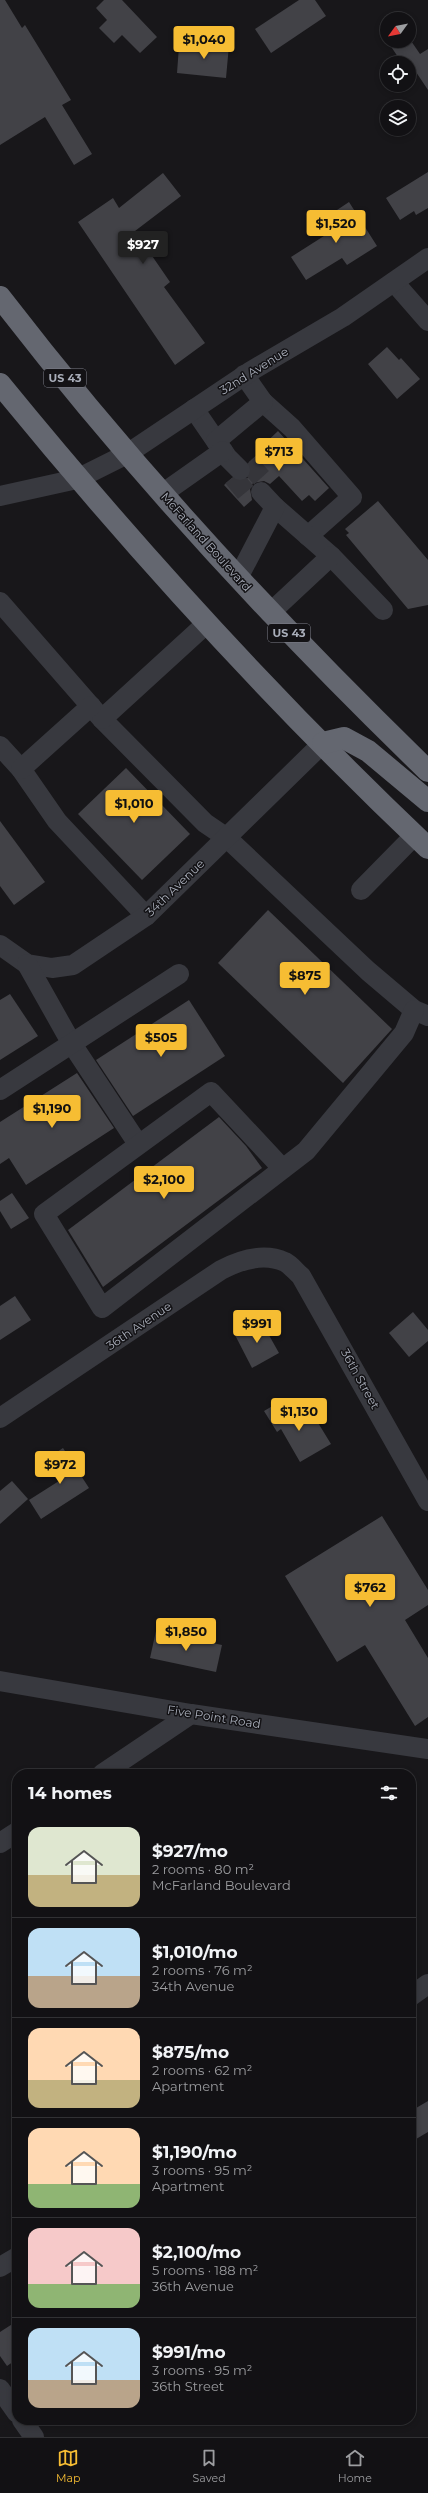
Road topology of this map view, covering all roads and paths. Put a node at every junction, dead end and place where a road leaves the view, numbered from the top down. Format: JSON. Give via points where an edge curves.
{"nodes":[{"id":1,"x":428,"y":258,"type":"edge"},
{"id":2,"x":394,"y":282,"type":"junction"},
{"id":3,"x":0,"y":297,"type":"edge"},
{"id":4,"x":428,"y":321,"type":"edge"},
{"id":5,"x":244,"y":375,"type":"junction"},
{"id":6,"x":0,"y":384,"type":"edge"},
{"id":7,"x":263,"y":402,"type":"junction"},
{"id":8,"x":194,"y":409,"type":"junction"},
{"id":9,"x":128,"y":454,"type":"junction"},
{"id":10,"x":231,"y":460,"type":"junction"},
{"id":11,"x":77,"y":479,"type":"junction"},
{"id":12,"x":162,"y":494,"type":"junction"},
{"id":13,"x":0,"y":496,"type":"edge"},
{"id":14,"x":308,"y":536,"type":"junction"},
{"id":15,"x":331,"y":556,"type":"junction"},
{"id":16,"x":238,"y":578,"type":"junction"},
{"id":17,"x":2,"y":608,"type":"edge"},
{"id":18,"x":383,"y":610,"type":"dead end"},
{"id":19,"x":270,"y":613,"type":"junction"},
{"id":20,"x":206,"y":624,"type":"junction"},
{"id":21,"x":96,"y":712,"type":"junction"},
{"id":22,"x":322,"y":743,"type":"junction"},
{"id":23,"x":0,"y":746,"type":"edge"},
{"id":24,"x":21,"y":769,"type":"junction"},
{"id":25,"x":428,"y":771,"type":"edge"},
{"id":26,"x":428,"y":801,"type":"edge"},
{"id":27,"x":227,"y":838,"type":"junction"},
{"id":28,"x":421,"y":841,"type":"edge"},
{"id":29,"x":361,"y":890,"type":"dead end"},
{"id":30,"x":146,"y":916,"type":"junction"},
{"id":31,"x":0,"y":945,"type":"edge"},
{"id":32,"x":27,"y":964,"type":"junction"},
{"id":33,"x":180,"y":974,"type":"dead end"},
{"id":34,"x":421,"y":1013,"type":"edge"},
{"id":35,"x":72,"y":1044,"type":"junction"},
{"id":36,"x":0,"y":1090,"type":"edge"},
{"id":37,"x":138,"y":1144,"type":"junction"},
{"id":38,"x":283,"y":1169,"type":"junction"},
{"id":39,"x":285,"y":1262,"type":"joint"},
{"id":40,"x":0,"y":1418,"type":"edge"},
{"id":41,"x":428,"y":1501,"type":"edge"},
{"id":42,"x":0,"y":1681,"type":"edge"},
{"id":43,"x":191,"y":1714,"type":"junction"},
{"id":44,"x":428,"y":1749,"type":"edge"},
{"id":45,"x":109,"y":1769,"type":"edge"},
{"id":46,"x":12,"y":1835,"type":"edge"},
{"id":47,"x":0,"y":1843,"type":"edge"},
{"id":48,"x":428,"y":1984,"type":"edge"},
{"id":49,"x":416,"y":1992,"type":"edge"},
{"id":50,"x":12,"y":2260,"type":"edge"},
{"id":51,"x":0,"y":2267,"type":"edge"},
{"id":52,"x":0,"y":2389,"type":"edge"},
{"id":53,"x":12,"y":2406,"type":"edge"},
{"id":54,"x":26,"y":2425,"type":"edge"},
{"id":55,"x":34,"y":2437,"type":"edge"}],
"edges":[{"from":1,"to":2,"type":"street","name":"32nd Avenue"},
{"from":2,"to":4,"type":"street"},
{"from":2,"to":5,"type":"street","name":"32nd Avenue","via":[[343,317]]},
{"from":3,"to":9,"type":"highway","name":"McFarland Boulevard","number":"US 43"},
{"from":5,"to":7,"type":"street"},
{"from":5,"to":8,"type":"street","name":"32nd Avenue"},
{"from":6,"to":11,"type":"highway"},
{"from":7,"to":10,"type":"street"},
{"from":7,"to":14,"type":"street","via":[[292,428],[352,497]]},
{"from":8,"to":9,"type":"street","name":"32nd Avenue"},
{"from":8,"to":10,"type":"street"},
{"from":9,"to":11,"type":"street","name":"32nd Avenue"},
{"from":9,"to":12,"type":"highway","name":"McFarland Boulevard","number":"US 43"},
{"from":10,"to":12,"type":"street"},
{"from":11,"to":13,"type":"street","name":"32nd Avenue"},
{"from":11,"to":20,"type":"highway"},
{"from":12,"to":16,"type":"highway","name":"McFarland Boulevard","number":"US 43"},
{"from":14,"to":15,"type":"street"},
{"from":14,"to":16,"type":"street","via":[[266,497]]},
{"from":15,"to":18,"type":"street"},
{"from":15,"to":19,"type":"street"},
{"from":16,"to":19,"type":"highway","name":"McFarland Boulevard","number":"US 43"},
{"from":17,"to":21,"type":"street"},
{"from":19,"to":25,"type":"highway","name":"McFarland Boulevard","number":"US 43","via":[[352,698]]},
{"from":20,"to":21,"type":"street"},
{"from":20,"to":22,"type":"highway"},
{"from":21,"to":24,"type":"street"},
{"from":21,"to":27,"type":"street","via":[[205,823]]},
{"from":22,"to":26,"type":"highway","via":[[344,738],[368,751]]},
{"from":22,"to":27,"type":"street","name":"34th Avenue"},
{"from":22,"to":28,"type":"highway"},
{"from":23,"to":24,"type":"street"},
{"from":24,"to":30,"type":"street","via":[[57,821]]},
{"from":27,"to":30,"type":"street","name":"34th Avenue"},
{"from":27,"to":34,"type":"street","via":[[368,971]]},
{"from":28,"to":29,"type":"street"},
{"from":30,"to":32,"type":"street","name":"34th Avenue","via":[[73,965],[52,968]]},
{"from":31,"to":32,"type":"street","name":"34th Avenue"},
{"from":32,"to":35,"type":"street"},
{"from":33,"to":35,"type":"street"},
{"from":34,"to":38,"type":"street","via":[[306,1152]]},
{"from":35,"to":36,"type":"street"},
{"from":35,"to":37,"type":"street"},
{"from":37,"to":38,"type":"street","via":[[211,1092]]},
{"from":37,"to":38,"type":"street","via":[[44,1214],[102,1308]]},
{"from":39,"to":40,"type":"street","name":"36th Avenue","via":[[262,1257],[241,1260],[221,1270]]},
{"from":39,"to":41,"type":"street","name":"36th Street","via":[[301,1276],[313,1294]]},
{"from":42,"to":43,"type":"street","name":"Five Point Road"},
{"from":43,"to":44,"type":"street","name":"Five Point Road"},
{"from":43,"to":45,"type":"street"},
{"from":46,"to":47,"type":"street"},
{"from":48,"to":49,"type":"street"},
{"from":50,"to":51,"type":"street"},
{"from":52,"to":53,"type":"street"},
{"from":54,"to":55,"type":"street"}]}
